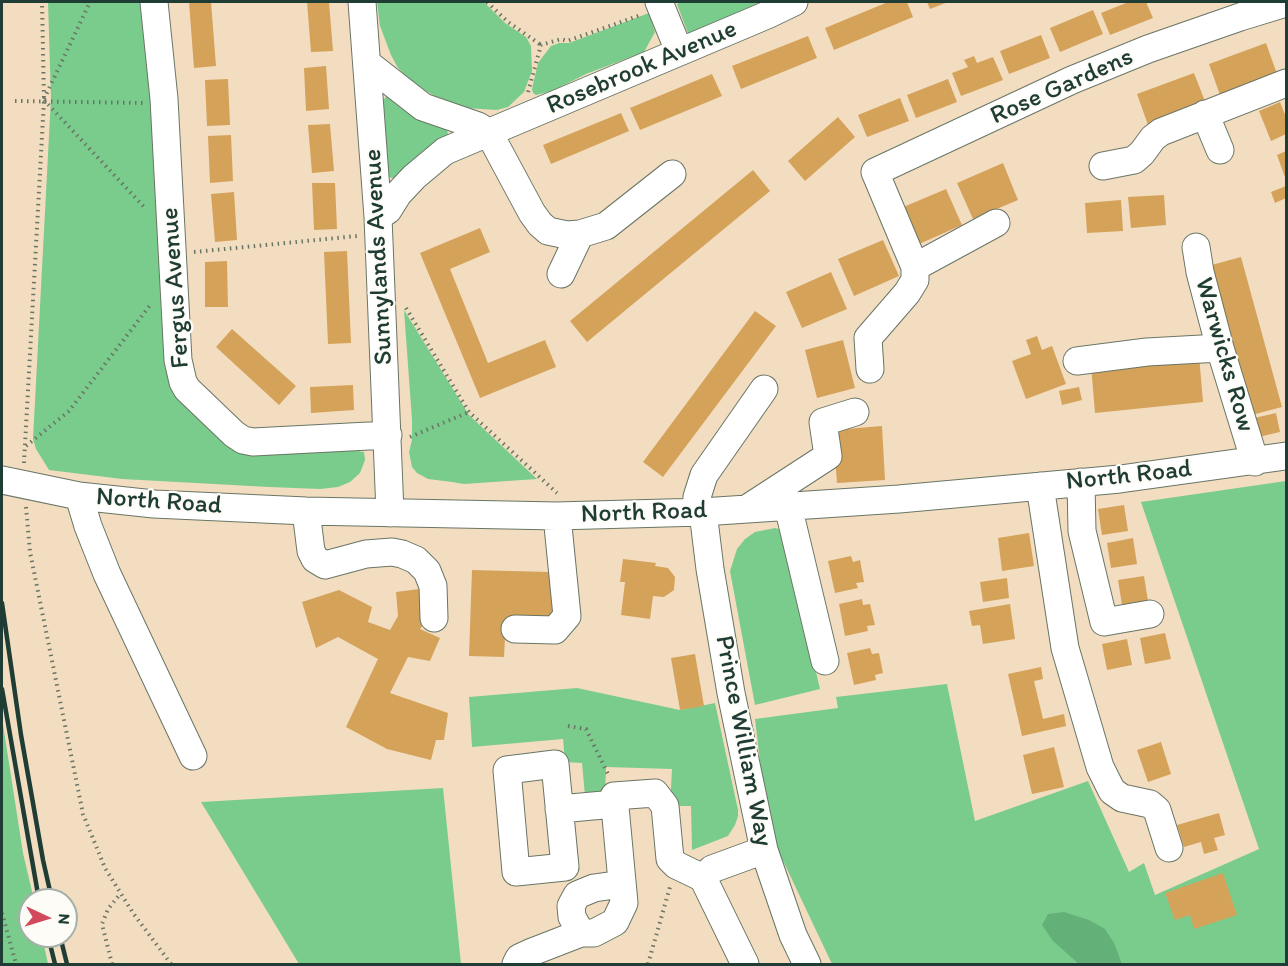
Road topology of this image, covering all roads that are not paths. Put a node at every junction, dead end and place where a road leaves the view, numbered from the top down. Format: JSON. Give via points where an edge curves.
{"nodes":[{"id":1,"x":154,"y":2,"type":"edge"},
{"id":2,"x":362,"y":2,"type":"edge"},
{"id":3,"x":794,"y":2,"type":"edge"},
{"id":4,"x":661,"y":5,"type":"edge"},
{"id":5,"x":1286,"y":6,"type":"edge"},
{"id":6,"x":679,"y":51,"type":"junction"},
{"id":7,"x":368,"y":64,"type":"junction"},
{"id":8,"x":1287,"y":83,"type":"edge"},
{"id":9,"x":1205,"y":114,"type":"junction"},
{"id":10,"x":489,"y":133,"type":"junction"},
{"id":11,"x":1220,"y":150,"type":"dead end"},
{"id":12,"x":1103,"y":166,"type":"dead end"},
{"id":13,"x":672,"y":174,"type":"dead end"},
{"id":14,"x":996,"y":223,"type":"dead end"},
{"id":15,"x":378,"y":225,"type":"junction"},
{"id":16,"x":580,"y":234,"type":"junction"},
{"id":17,"x":1196,"y":247,"type":"dead end"},
{"id":18,"x":915,"y":267,"type":"junction"},
{"id":19,"x":561,"y":274,"type":"dead end"},
{"id":20,"x":1220,"y":348,"type":"junction"},
{"id":21,"x":1077,"y":361,"type":"dead end"},
{"id":22,"x":870,"y":369,"type":"dead end"},
{"id":23,"x":764,"y":389,"type":"dead end"},
{"id":24,"x":855,"y":412,"type":"dead end"},
{"id":25,"x":388,"y":435,"type":"junction"},
{"id":26,"x":1287,"y":456,"type":"edge"},
{"id":27,"x":1255,"y":462,"type":"junction"},
{"id":28,"x":12,"y":482,"type":"edge"},
{"id":29,"x":1081,"y":482,"type":"junction"},
{"id":30,"x":1040,"y":486,"type":"junction"},
{"id":31,"x":79,"y":496,"type":"junction"},
{"id":32,"x":559,"y":506,"type":"junction"},
{"id":33,"x":788,"y":506,"type":"junction"},
{"id":34,"x":748,"y":508,"type":"junction"},
{"id":35,"x":306,"y":511,"type":"junction"},
{"id":36,"x":700,"y":512,"type":"junction"},
{"id":37,"x":390,"y":513,"type":"junction"},
{"id":38,"x":1150,"y":614,"type":"dead end"},
{"id":39,"x":434,"y":618,"type":"dead end"},
{"id":40,"x":516,"y":629,"type":"dead end"},
{"id":41,"x":825,"y":661,"type":"dead end"},
{"id":42,"x":193,"y":756,"type":"dead end"},
{"id":43,"x":617,"y":800,"type":"junction"},
{"id":44,"x":559,"y":809,"type":"dead end"},
{"id":45,"x":1169,"y":848,"type":"dead end"},
{"id":46,"x":764,"y":849,"type":"junction"},
{"id":47,"x":703,"y":878,"type":"junction"},
{"id":48,"x":622,"y":884,"type":"junction"},
{"id":49,"x":581,"y":933,"type":"junction"},
{"id":50,"x":516,"y":964,"type":"edge"},
{"id":51,"x":745,"y":964,"type":"edge"},
{"id":52,"x":807,"y":964,"type":"edge"}],
"edges":[{"from":1,"to":25,"type":"street","name":"Fergus Avenue","via":[[180,375],[187,388],[243,440]]},
{"from":2,"to":7,"type":"street","name":"Sunnylands Avenue"},
{"from":3,"to":6,"type":"street","name":"Rosebrook Avenue"},
{"from":4,"to":6,"type":"street"},
{"from":5,"to":18,"type":"street","name":"Rose Gardens","via":[[1240,17],[1148,49],[875,172]]},
{"from":6,"to":10,"type":"street","name":"Rosebrook Avenue"},
{"from":7,"to":10,"type":"street","via":[[423,106]]},
{"from":7,"to":15,"type":"street","name":"Sunnylands Avenue"},
{"from":8,"to":9,"type":"street"},
{"from":9,"to":11,"type":"street"},
{"from":9,"to":12,"type":"street","via":[[1161,132],[1134,160]]},
{"from":10,"to":15,"type":"street","name":"Rosebrook Avenue","via":[[460,143],[428,163],[398,194]]},
{"from":10,"to":16,"type":"street","via":[[540,224],[557,234]]},
{"from":13,"to":16,"type":"street","via":[[606,226]]},
{"from":14,"to":18,"type":"street"},
{"from":15,"to":25,"type":"street","name":"Sunnylands Avenue"},
{"from":16,"to":19,"type":"street"},
{"from":17,"to":20,"type":"street","name":"Warwicks Row"},
{"from":18,"to":22,"type":"street","via":[[915,280],[907,293],[868,338]]},
{"from":20,"to":21,"type":"street"},
{"from":20,"to":27,"type":"street","name":"Warwicks Row"},
{"from":23,"to":36,"type":"street","name":"Prince William Way","via":[[704,475],[697,497]]},
{"from":24,"to":34,"type":"street","via":[[823,422],[828,456]]},
{"from":25,"to":37,"type":"street","name":"Sunnylands Avenue"},
{"from":26,"to":27,"type":"street","name":"North Road"},
{"from":27,"to":29,"type":"street","name":"North Road"},
{"from":28,"to":31,"type":"street","name":"North Road"},
{"from":29,"to":30,"type":"street","name":"North Road"},
{"from":29,"to":38,"type":"street","via":[[1082,531],[1104,622]]},
{"from":30,"to":33,"type":"street","name":"North Road"},
{"from":30,"to":45,"type":"street","via":[[1065,648],[1100,767],[1105,780],[1122,798],[1150,804],[1157,810]]},
{"from":31,"to":35,"type":"street","name":"North Road","via":[[154,504]]},
{"from":31,"to":42,"type":"street","via":[[107,573]]},
{"from":32,"to":36,"type":"street","name":"North Road"},
{"from":32,"to":37,"type":"street","name":"North Road"},
{"from":32,"to":40,"type":"street","via":[[567,616],[555,630]]},
{"from":33,"to":34,"type":"street","name":"North Road"},
{"from":33,"to":41,"type":"street"},
{"from":34,"to":36,"type":"street","name":"North Road"},
{"from":35,"to":37,"type":"street","name":"North Road"},
{"from":35,"to":39,"type":"street","via":[[311,551],[325,565],[392,552],[416,560],[427,571],[433,586]]},
{"from":36,"to":46,"type":"street","name":"Prince William Way","via":[[731,693]]},
{"from":43,"to":44,"type":"street"},
{"from":43,"to":47,"type":"street","via":[[655,793],[665,806],[670,859]]},
{"from":43,"to":48,"type":"street"},
{"from":46,"to":47,"type":"street","via":[[712,869]]},
{"from":46,"to":52,"type":"street","name":"Prince William Way"},
{"from":47,"to":51,"type":"street"},
{"from":48,"to":49,"type":"street","via":[[624,903],[615,922],[594,933]]},
{"from":48,"to":49,"type":"street","via":[[577,895],[571,906],[572,917]]},
{"from":49,"to":50,"type":"street","via":[[531,952]]}]}
